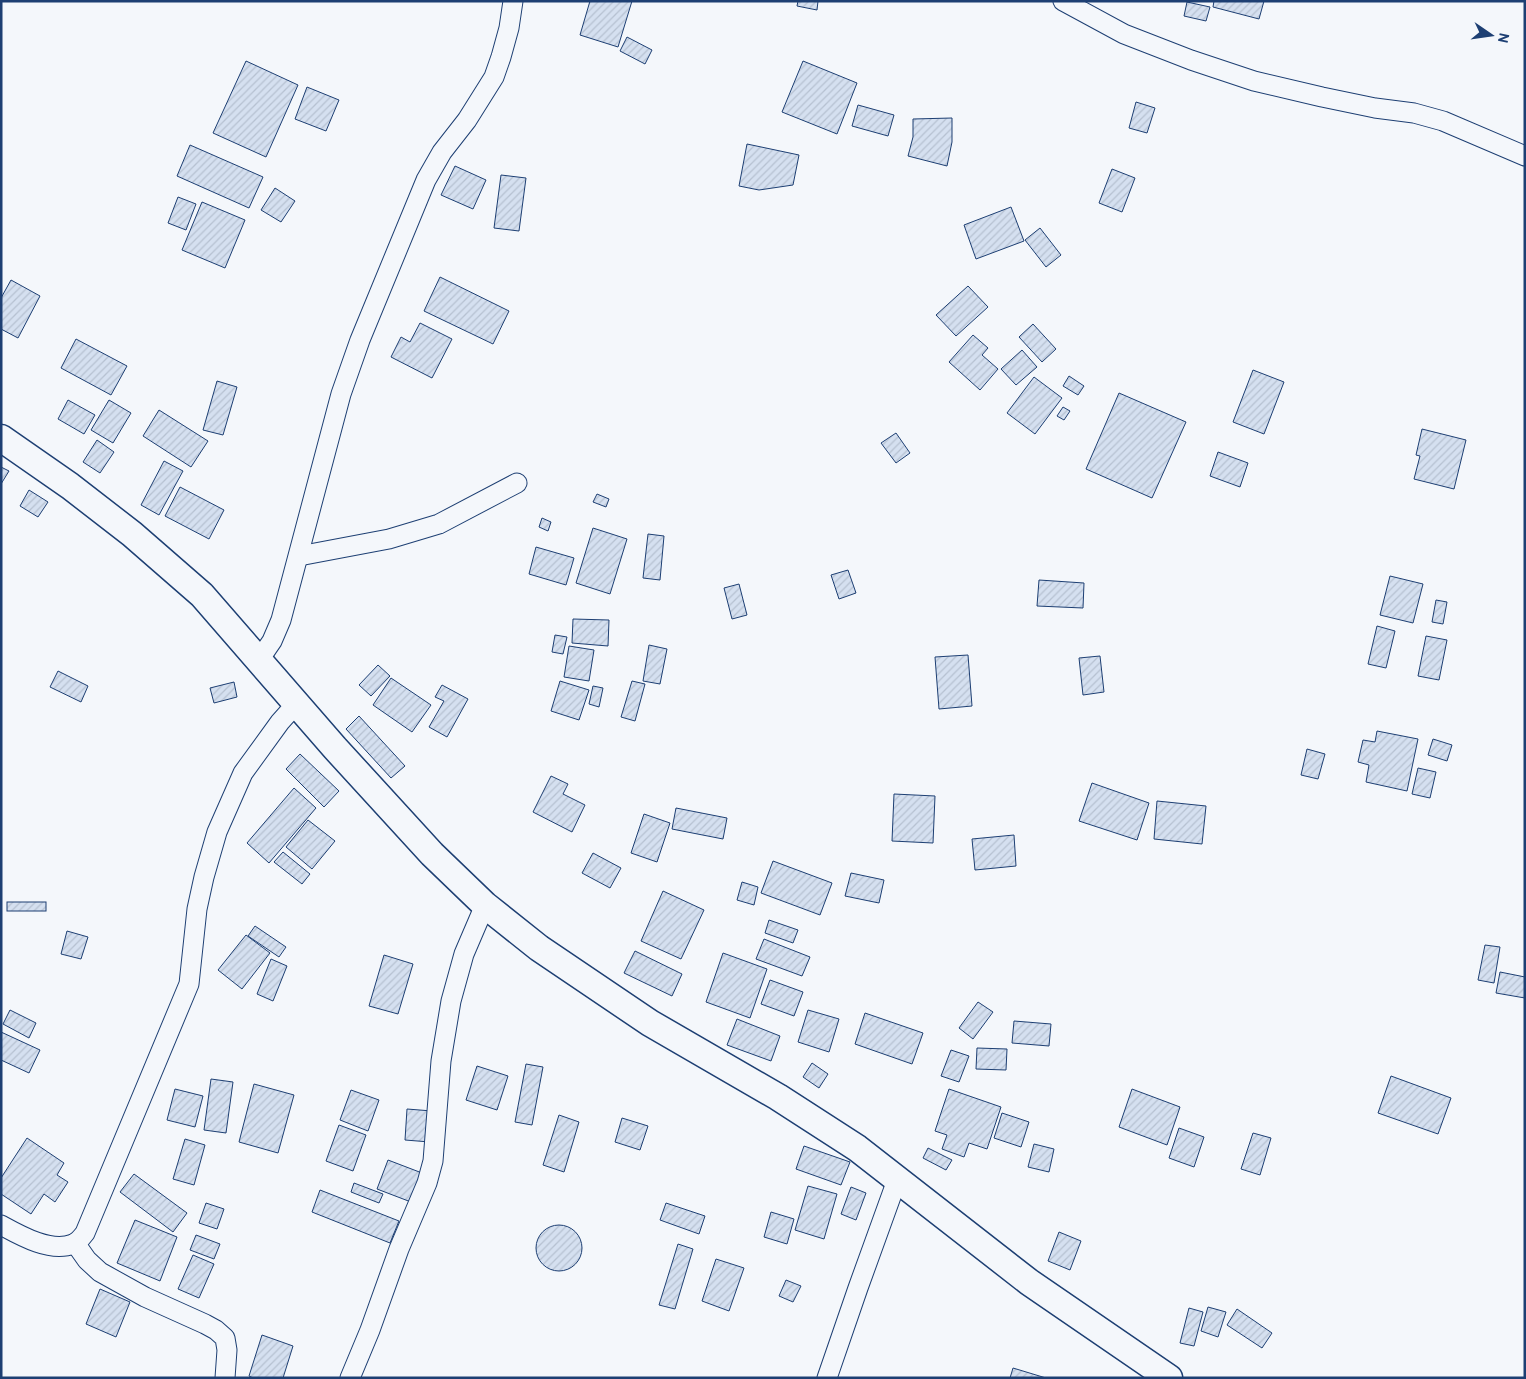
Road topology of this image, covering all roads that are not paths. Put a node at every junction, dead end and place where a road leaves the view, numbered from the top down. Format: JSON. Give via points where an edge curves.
{"nodes":[{"id":1,"x":513,"y":1,"type":"edge"},
{"id":2,"x":1063,"y":1,"type":"edge"},
{"id":3,"x":1525,"y":156,"type":"edge"},
{"id":4,"x":1,"y":438,"type":"edge"},
{"id":5,"x":517,"y":483,"type":"dead end"},
{"id":6,"x":299,"y":556,"type":"junction"},
{"id":7,"x":259,"y":660,"type":"junction"},
{"id":8,"x":297,"y":703,"type":"junction"},
{"id":9,"x":485,"y":905,"type":"junction"},
{"id":10,"x":897,"y":1180,"type":"junction"},
{"id":11,"x":1,"y":1225,"type":"edge"},
{"id":12,"x":76,"y":1243,"type":"junction"},
{"id":13,"x":225,"y":1378,"type":"edge"},
{"id":14,"x":350,"y":1378,"type":"edge"},
{"id":15,"x":827,"y":1378,"type":"edge"},
{"id":16,"x":1170,"y":1378,"type":"edge"}],
"edges":[{"from":1,"to":6,"type":"street","via":[[509,28],[494,77],[426,180],[360,340],[341,394]]},
{"from":2,"to":3,"type":"street","via":[[1124,34],[1191,60],[1254,81],[1443,121]]},
{"from":4,"to":7,"type":"main road","via":[[132,534],[202,595]]},
{"from":5,"to":6,"type":"street","via":[[439,524],[388,539]]},
{"from":6,"to":7,"type":"street","via":[[281,620]]},
{"from":7,"to":8,"type":"main road"},
{"from":8,"to":9,"type":"main road","via":[[432,854]]},
{"from":8,"to":12,"type":"street","via":[[243,773],[217,832],[197,909],[189,984],[85,1233]]},
{"from":9,"to":10,"type":"main road","via":[[539,948],[650,1023],[786,1102],[857,1148]]},
{"from":9,"to":14,"type":"street","via":[[464,954],[451,1000],[433,1161],[427,1183]]},
{"from":10,"to":15,"type":"street"},
{"from":10,"to":16,"type":"main road","via":[[1028,1282]]},
{"from":11,"to":12,"type":"street","via":[[46,1246],[62,1247]]},
{"from":12,"to":13,"type":"street","via":[[100,1272],[226,1338]]}]}
